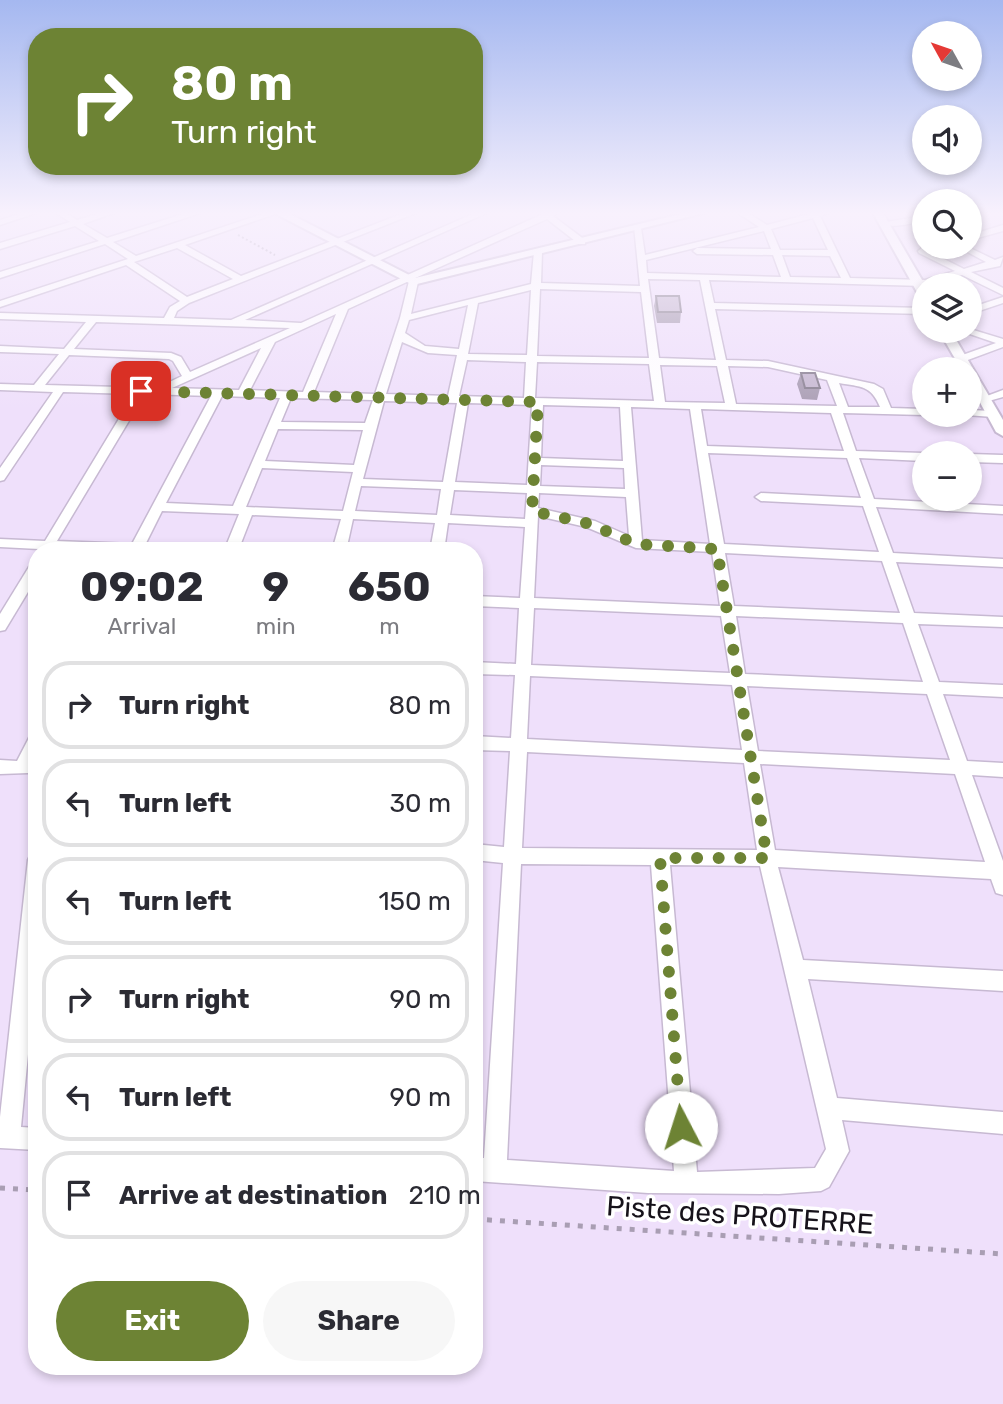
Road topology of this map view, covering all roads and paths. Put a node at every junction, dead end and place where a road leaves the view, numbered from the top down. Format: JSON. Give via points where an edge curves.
{"nodes":[{"id":1,"x":72,"y":279,"type":"edge"},
{"id":2,"x":156,"y":279,"type":"edge"},
{"id":3,"x":239,"y":279,"type":"edge"},
{"id":4,"x":333,"y":279,"type":"edge"},
{"id":5,"x":408,"y":279,"type":"edge"},
{"id":6,"x":414,"y":279,"type":"edge"},
{"id":7,"x":418,"y":279,"type":"edge"},
{"id":8,"x":536,"y":279,"type":"edge"},
{"id":9,"x":643,"y":279,"type":"edge"},
{"id":10,"x":704,"y":279,"type":"edge"},
{"id":11,"x":802,"y":279,"type":"edge"},
{"id":12,"x":977,"y":279,"type":"edge"},
{"id":13,"x":411,"y":280,"type":"junction"},
{"id":14,"x":846,"y":280,"type":"joint"},
{"id":15,"x":912,"y":283,"type":"edge"},
{"id":16,"x":536,"y":286,"type":"junction"},
{"id":17,"x":645,"y":289,"type":"junction"},
{"id":18,"x":1003,"y":292,"type":"edge"},
{"id":19,"x":3,"y":300,"type":"edge"},
{"id":20,"x":474,"y":300,"type":"junction"},
{"id":21,"x":1003,"y":300,"type":"edge"},
{"id":22,"x":186,"y":301,"type":"junction"},
{"id":23,"x":710,"y":306,"type":"junction"},
{"id":24,"x":344,"y":307,"type":"junction"},
{"id":25,"x":982,"y":307,"type":"edge"},
{"id":26,"x":912,"y":311,"type":"edge"},
{"id":27,"x":0,"y":316,"type":"edge"},
{"id":28,"x":31,"y":317,"type":"junction"},
{"id":29,"x":405,"y":318,"type":"junction"},
{"id":30,"x":93,"y":319,"type":"junction"},
{"id":31,"x":168,"y":320,"type":"junction"},
{"id":32,"x":230,"y":323,"type":"junction"},
{"id":33,"x":304,"y":325,"type":"junction"},
{"id":34,"x":400,"y":334,"type":"junction"},
{"id":35,"x":982,"y":336,"type":"edge"},
{"id":36,"x":270,"y":341,"type":"junction"},
{"id":37,"x":1003,"y":343,"type":"edge"},
{"id":38,"x":0,"y":349,"type":"edge"},
{"id":39,"x":64,"y":352,"type":"junction"},
{"id":40,"x":462,"y":354,"type":"junction"},
{"id":41,"x":981,"y":357,"type":"edge"},
{"id":42,"x":531,"y":359,"type":"junction"},
{"id":43,"x":654,"y":361,"type":"junction"},
{"id":44,"x":722,"y":363,"type":"junction"},
{"id":45,"x":831,"y":376,"type":"junction"},
{"id":46,"x":188,"y":378,"type":"junction"},
{"id":47,"x":0,"y":387,"type":"edge"},
{"id":48,"x":37,"y":388,"type":"junction"},
{"id":49,"x":60,"y":389,"type":"junction"},
{"id":50,"x":141,"y":391,"type":"junction"},
{"id":51,"x":157,"y":391,"type":"junction"},
{"id":52,"x":218,"y":393,"type":"junction"},
{"id":53,"x":1003,"y":393,"type":"edge"},
{"id":54,"x":243,"y":394,"type":"junction"},
{"id":55,"x":982,"y":394,"type":"edge"},
{"id":56,"x":287,"y":395,"type":"junction"},
{"id":57,"x":307,"y":396,"type":"junction"},
{"id":58,"x":380,"y":397,"type":"junction"},
{"id":59,"x":985,"y":399,"type":"junction"},
{"id":60,"x":458,"y":400,"type":"junction"},
{"id":61,"x":534,"y":402,"type":"junction"},
{"id":62,"x":625,"y":404,"type":"junction"},
{"id":63,"x":660,"y":405,"type":"junction"},
{"id":64,"x":695,"y":406,"type":"junction"},
{"id":65,"x":731,"y":407,"type":"junction"},
{"id":66,"x":840,"y":410,"type":"junction"},
{"id":67,"x":887,"y":411,"type":"junction"},
{"id":68,"x":912,"y":412,"type":"edge"},
{"id":69,"x":982,"y":414,"type":"edge"},
{"id":70,"x":993,"y":414,"type":"junction"},
{"id":71,"x":274,"y":425,"type":"junction"},
{"id":72,"x":369,"y":427,"type":"junction"},
{"id":73,"x":1003,"y":432,"type":"edge"},
{"id":74,"x":702,"y":449,"type":"junction"},
{"id":75,"x":852,"y":454,"type":"junction"},
{"id":76,"x":0,"y":456,"type":"edge"},
{"id":77,"x":912,"y":456,"type":"edge"},
{"id":78,"x":14,"y":457,"type":"junction"},
{"id":79,"x":982,"y":458,"type":"edge"},
{"id":80,"x":1003,"y":459,"type":"edge"},
{"id":81,"x":535,"y":461,"type":"junction"},
{"id":82,"x":258,"y":464,"type":"junction"},
{"id":83,"x":628,"y":465,"type":"junction"},
{"id":84,"x":358,"y":475,"type":"junction"},
{"id":85,"x":0,"y":477,"type":"edge"},
{"id":86,"x":449,"y":485,"type":"junction"},
{"id":87,"x":533,"y":489,"type":"junction"},
{"id":88,"x":630,"y":493,"type":"junction"},
{"id":89,"x":761,"y":497,"type":"dead end"},
{"id":90,"x":869,"y":503,"type":"junction"},
{"id":91,"x":158,"y":507,"type":"junction"},
{"id":92,"x":1003,"y":510,"type":"edge"},
{"id":93,"x":243,"y":511,"type":"junction"},
{"id":94,"x":348,"y":515,"type":"junction"},
{"id":95,"x":532,"y":517,"type":"junction"},
{"id":96,"x":443,"y":519,"type":"junction"},
{"id":97,"x":51,"y":542,"type":"edge"},
{"id":98,"x":140,"y":542,"type":"edge"},
{"id":99,"x":233,"y":542,"type":"edge"},
{"id":100,"x":341,"y":542,"type":"edge"},
{"id":101,"x":439,"y":542,"type":"edge"},
{"id":102,"x":0,"y":543,"type":"edge"},
{"id":103,"x":636,"y":544,"type":"junction"},
{"id":104,"x":28,"y":546,"type":"edge"},
{"id":105,"x":717,"y":549,"type":"junction"},
{"id":106,"x":888,"y":558,"type":"junction"},
{"id":107,"x":1003,"y":563,"type":"edge"},
{"id":108,"x":28,"y":580,"type":"edge"},
{"id":109,"x":483,"y":601,"type":"edge"},
{"id":110,"x":527,"y":603,"type":"junction"},
{"id":111,"x":727,"y":611,"type":"junction"},
{"id":112,"x":909,"y":618,"type":"junction"},
{"id":113,"x":1003,"y":622,"type":"edge"},
{"id":114,"x":0,"y":626,"type":"edge"},
{"id":115,"x":483,"y":668,"type":"edge"},
{"id":116,"x":523,"y":670,"type":"junction"},
{"id":117,"x":738,"y":680,"type":"junction"},
{"id":118,"x":933,"y":688,"type":"junction"},
{"id":119,"x":1003,"y":691,"type":"edge"},
{"id":120,"x":483,"y":744,"type":"edge"},
{"id":121,"x":519,"y":746,"type":"junction"},
{"id":122,"x":28,"y":757,"type":"edge"},
{"id":123,"x":751,"y":757,"type":"junction"},
{"id":124,"x":0,"y":767,"type":"edge"},
{"id":125,"x":961,"y":768,"type":"junction"},
{"id":126,"x":1003,"y":770,"type":"edge"},
{"id":127,"x":483,"y":853,"type":"edge"},
{"id":128,"x":512,"y":856,"type":"junction"},
{"id":129,"x":660,"y":858,"type":"junction"},
{"id":130,"x":767,"y":858,"type":"junction"},
{"id":131,"x":1001,"y":876,"type":"edge"},
{"id":132,"x":28,"y":938,"type":"edge"},
{"id":133,"x":796,"y":969,"type":"junction"},
{"id":134,"x":1003,"y":981,"type":"edge"},
{"id":135,"x":830,"y":1108,"type":"junction"},
{"id":136,"x":1003,"y":1123,"type":"edge"},
{"id":137,"x":5,"y":1137,"type":"edge"},
{"id":138,"x":28,"y":1138,"type":"edge"},
{"id":139,"x":484,"y":1170,"type":"edge"},
{"id":140,"x":686,"y":1181,"type":"junction"},
{"id":141,"x":0,"y":1188,"type":"edge"},
{"id":142,"x":28,"y":1190,"type":"edge"},
{"id":143,"x":483,"y":1220,"type":"edge"},
{"id":144,"x":1003,"y":1254,"type":"edge"}],
"edges":[{"from":1,"to":19,"type":"street"},
{"from":2,"to":22,"type":"street"},
{"from":3,"to":22,"type":"street"},
{"from":4,"to":32,"type":"street"},
{"from":5,"to":13,"type":"street"},
{"from":6,"to":13,"type":"street"},
{"from":7,"to":13,"type":"street"},
{"from":8,"to":16,"type":"street"},
{"from":9,"to":17,"type":"street"},
{"from":10,"to":23,"type":"street"},
{"from":11,"to":14,"type":"street"},
{"from":12,"to":18,"type":"street"},
{"from":13,"to":24,"type":"street"},
{"from":13,"to":29,"type":"street"},
{"from":14,"to":15,"type":"street"},
{"from":16,"to":17,"type":"street"},
{"from":16,"to":20,"type":"street"},
{"from":16,"to":42,"type":"street"},
{"from":17,"to":43,"type":"street"},
{"from":19,"to":28,"type":"street"},
{"from":20,"to":29,"type":"street"},
{"from":20,"to":40,"type":"street"},
{"from":21,"to":25,"type":"street"},
{"from":22,"to":31,"type":"street","via":[[173,309]]},
{"from":23,"to":26,"type":"street"},
{"from":23,"to":44,"type":"street"},
{"from":24,"to":33,"type":"street"},
{"from":24,"to":57,"type":"street"},
{"from":27,"to":28,"type":"street"},
{"from":28,"to":30,"type":"street"},
{"from":29,"to":34,"type":"street"},
{"from":30,"to":31,"type":"street"},
{"from":30,"to":39,"type":"street"},
{"from":31,"to":32,"type":"street"},
{"from":32,"to":33,"type":"street"},
{"from":33,"to":36,"type":"street"},
{"from":34,"to":40,"type":"street","via":[[424,351]]},
{"from":34,"to":58,"type":"street"},
{"from":35,"to":37,"type":"street"},
{"from":36,"to":46,"type":"street"},
{"from":36,"to":54,"type":"street"},
{"from":37,"to":41,"type":"street"},
{"from":38,"to":39,"type":"street"},
{"from":39,"to":46,"type":"street","via":[[171,356]]},
{"from":39,"to":48,"type":"street"},
{"from":40,"to":42,"type":"street"},
{"from":40,"to":60,"type":"street"},
{"from":42,"to":43,"type":"street"},
{"from":42,"to":61,"type":"street"},
{"from":43,"to":44,"type":"street"},
{"from":43,"to":63,"type":"street"},
{"from":44,"to":45,"type":"street","via":[[768,363]]},
{"from":44,"to":65,"type":"street"},
{"from":45,"to":66,"type":"street"},
{"from":45,"to":67,"type":"street","via":[[879,391]]},
{"from":46,"to":51,"type":"street"},
{"from":47,"to":48,"type":"street"},
{"from":48,"to":49,"type":"street"},
{"from":49,"to":50,"type":"street"},
{"from":49,"to":78,"type":"street"},
{"from":50,"to":51,"type":"street"},
{"from":50,"to":97,"type":"street"},
{"from":51,"to":52,"type":"street"},
{"from":52,"to":54,"type":"street"},
{"from":52,"to":91,"type":"street"},
{"from":53,"to":59,"type":"street"},
{"from":54,"to":56,"type":"street"},
{"from":55,"to":59,"type":"street"},
{"from":56,"to":57,"type":"street"},
{"from":56,"to":71,"type":"street"},
{"from":57,"to":58,"type":"street"},
{"from":58,"to":60,"type":"street"},
{"from":58,"to":72,"type":"street"},
{"from":59,"to":70,"type":"street"},
{"from":60,"to":61,"type":"street"},
{"from":60,"to":86,"type":"street"},
{"from":61,"to":62,"type":"street"},
{"from":61,"to":81,"type":"street"},
{"from":62,"to":63,"type":"street"},
{"from":62,"to":83,"type":"street"},
{"from":63,"to":64,"type":"street"},
{"from":64,"to":65,"type":"street"},
{"from":64,"to":74,"type":"street"},
{"from":65,"to":66,"type":"street"},
{"from":66,"to":67,"type":"street"},
{"from":66,"to":75,"type":"street"},
{"from":67,"to":68,"type":"street"},
{"from":69,"to":70,"type":"street"},
{"from":70,"to":73,"type":"street"},
{"from":71,"to":72,"type":"street"},
{"from":71,"to":82,"type":"street"},
{"from":72,"to":84,"type":"street"},
{"from":74,"to":75,"type":"street"},
{"from":74,"to":105,"type":"street"},
{"from":75,"to":77,"type":"street"},
{"from":75,"to":90,"type":"street"},
{"from":76,"to":78,"type":"street"},
{"from":78,"to":85,"type":"street"},
{"from":79,"to":80,"type":"street"},
{"from":81,"to":83,"type":"street"},
{"from":81,"to":87,"type":"street"},
{"from":82,"to":84,"type":"street"},
{"from":82,"to":93,"type":"street"},
{"from":83,"to":88,"type":"street"},
{"from":84,"to":86,"type":"street"},
{"from":84,"to":94,"type":"street"},
{"from":86,"to":87,"type":"street"},
{"from":86,"to":96,"type":"street"},
{"from":87,"to":88,"type":"street"},
{"from":87,"to":95,"type":"street"},
{"from":88,"to":103,"type":"street"},
{"from":89,"to":90,"type":"street"},
{"from":90,"to":92,"type":"street"},
{"from":90,"to":106,"type":"street"},
{"from":91,"to":93,"type":"street"},
{"from":91,"to":98,"type":"street"},
{"from":93,"to":94,"type":"street"},
{"from":93,"to":99,"type":"street"},
{"from":94,"to":96,"type":"street"},
{"from":94,"to":100,"type":"street"},
{"from":95,"to":96,"type":"street"},
{"from":95,"to":103,"type":"street","via":[[590,524]]},
{"from":95,"to":110,"type":"street"},
{"from":96,"to":101,"type":"street"},
{"from":102,"to":104,"type":"street"},
{"from":103,"to":105,"type":"street"},
{"from":105,"to":106,"type":"street"},
{"from":105,"to":111,"type":"street"},
{"from":106,"to":107,"type":"street"},
{"from":106,"to":112,"type":"street"},
{"from":108,"to":114,"type":"street"},
{"from":109,"to":110,"type":"street"},
{"from":110,"to":111,"type":"street"},
{"from":110,"to":116,"type":"street"},
{"from":111,"to":112,"type":"street"},
{"from":111,"to":117,"type":"street"},
{"from":112,"to":113,"type":"street"},
{"from":112,"to":118,"type":"street"},
{"from":115,"to":116,"type":"street"},
{"from":116,"to":117,"type":"street"},
{"from":116,"to":121,"type":"street"},
{"from":117,"to":118,"type":"street"},
{"from":117,"to":123,"type":"street"},
{"from":118,"to":119,"type":"street"},
{"from":118,"to":125,"type":"street"},
{"from":120,"to":121,"type":"street"},
{"from":121,"to":123,"type":"street"},
{"from":121,"to":128,"type":"street"},
{"from":122,"to":124,"type":"street","via":[[22,768]]},
{"from":123,"to":125,"type":"street"},
{"from":123,"to":130,"type":"street"},
{"from":125,"to":126,"type":"street"},
{"from":125,"to":131,"type":"street"},
{"from":127,"to":128,"type":"street"},
{"from":128,"to":129,"type":"street"},
{"from":128,"to":139,"type":"street"},
{"from":129,"to":130,"type":"street"},
{"from":129,"to":140,"type":"street"},
{"from":130,"to":131,"type":"street"},
{"from":130,"to":133,"type":"street"},
{"from":132,"to":137,"type":"street"},
{"from":133,"to":134,"type":"street"},
{"from":133,"to":135,"type":"street"},
{"from":135,"to":136,"type":"street"},
{"from":135,"to":140,"type":"street","via":[[838,1151],[821,1179]]},
{"from":137,"to":138,"type":"street"},
{"from":139,"to":140,"type":"street"},
{"from":141,"to":142,"type":"path"},
{"from":143,"to":144,"type":"path","name":"Piste des PROTERRE"}]}
